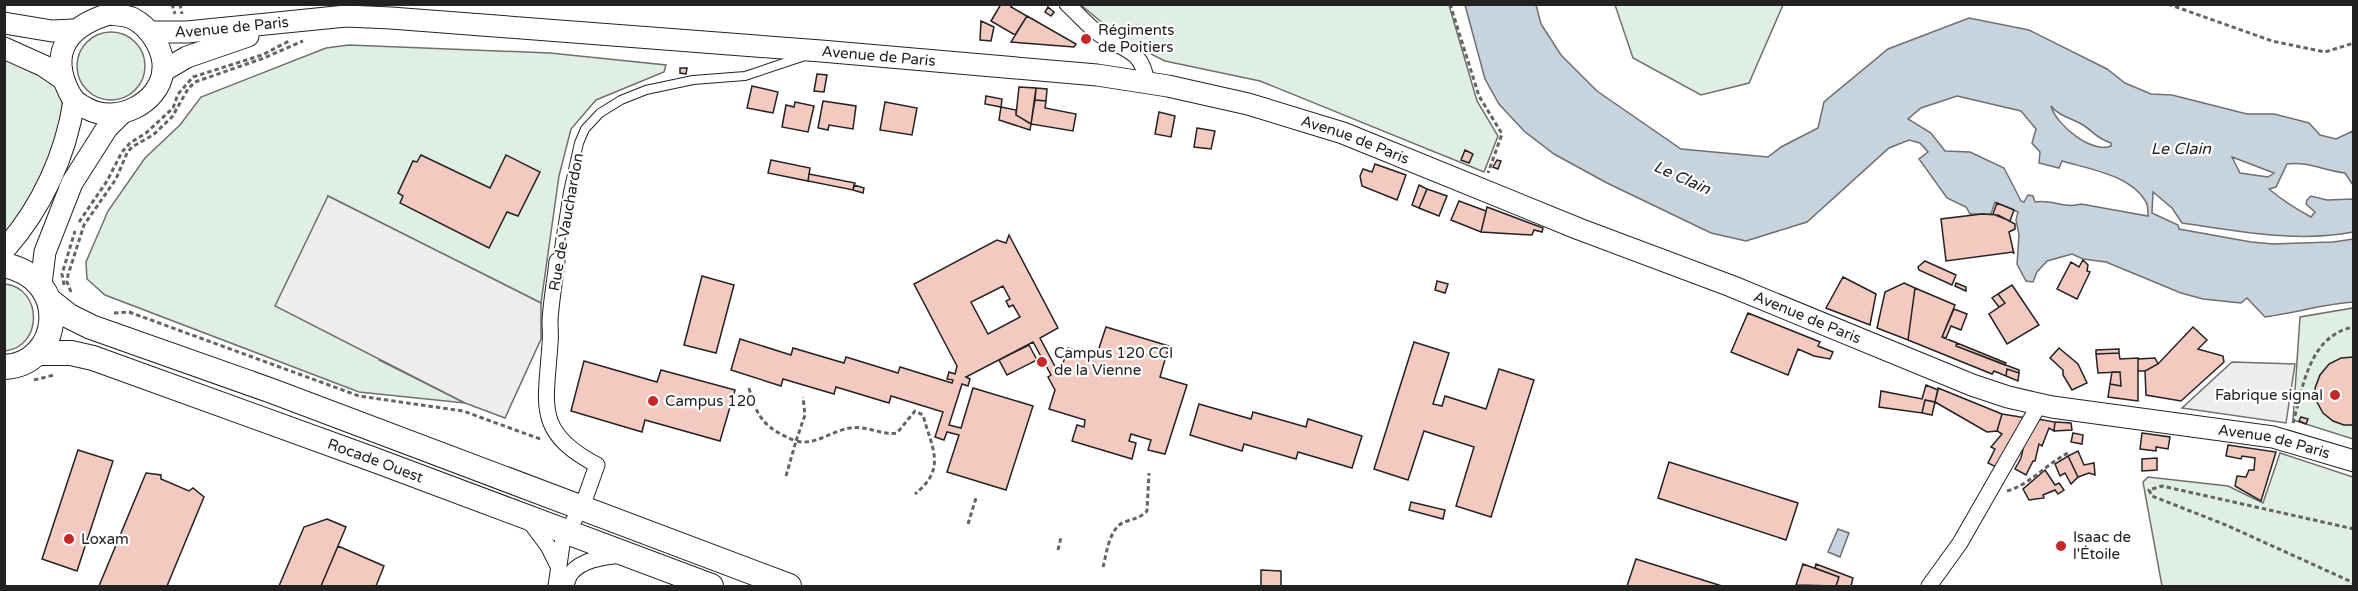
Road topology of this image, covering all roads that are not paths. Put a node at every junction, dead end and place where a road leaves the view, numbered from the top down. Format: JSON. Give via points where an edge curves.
{"nodes":[{"id":1,"x":1067,"y":4,"type":"edge"},
{"id":2,"x":109,"y":9,"type":"edge"},
{"id":3,"x":4,"y":23,"type":"edge"},
{"id":4,"x":74,"y":30,"type":"junction"},
{"id":5,"x":312,"y":30,"type":"junction"},
{"id":6,"x":151,"y":32,"type":"junction"},
{"id":7,"x":4,"y":48,"type":"edge"},
{"id":8,"x":820,"y":51,"type":"junction"},
{"id":9,"x":163,"y":71,"type":"junction"},
{"id":10,"x":63,"y":79,"type":"junction"},
{"id":11,"x":1147,"y":82,"type":"junction"},
{"id":12,"x":74,"y":102,"type":"junction"},
{"id":13,"x":121,"y":114,"type":"junction"},
{"id":14,"x":4,"y":250,"type":"edge"},
{"id":15,"x":557,"y":261,"type":"joint"},
{"id":16,"x":4,"y":265,"type":"edge"},
{"id":17,"x":54,"y":294,"type":"junction"},
{"id":18,"x":37,"y":353,"type":"junction"},
{"id":19,"x":4,"y":367,"type":"edge"},
{"id":20,"x":2039,"y":405,"type":"junction"},
{"id":21,"x":2354,"y":462,"type":"edge"},
{"id":22,"x":582,"y":507,"type":"junction"},
{"id":23,"x":525,"y":516,"type":"junction"},
{"id":24,"x":573,"y":534,"type":"junction"},
{"id":25,"x":626,"y":554,"type":"junction"},
{"id":26,"x":564,"y":576,"type":"edge"},
{"id":27,"x":556,"y":586,"type":"edge"},
{"id":28,"x":711,"y":586,"type":"edge"},
{"id":29,"x":789,"y":586,"type":"edge"},
{"id":30,"x":1929,"y":586,"type":"edge"}],
"edges":[{"from":1,"to":11,"type":"street","via":[[1099,33],[1136,55],[1145,67]]},
{"from":2,"to":4,"type":"main road"},
{"from":2,"to":6,"type":"main road","via":[[132,18]]},
{"from":3,"to":4,"type":"main road","via":[[52,31]]},
{"from":4,"to":10,"type":"main road","via":[[61,53]]},
{"from":5,"to":6,"type":"main road","name":"Avenue de Paris"},
{"from":5,"to":8,"type":"main road","name":"Avenue de Paris","via":[[346,16]]},
{"from":5,"to":9,"type":"main road","name":"Avenue de Paris","via":[[219,44]]},
{"from":6,"to":9,"type":"main road"},
{"from":7,"to":10,"type":"main road"},
{"from":8,"to":11,"type":"main road","name":"Avenue de Paris"},
{"from":8,"to":15,"type":"lane","name":"Rue de Vauchardon","via":[[745,76],[693,80],[646,90],[600,113],[585,129],[579,143]]},
{"from":9,"to":13,"type":"main road","via":[[155,91],[139,106]]},
{"from":10,"to":12,"type":"main road"},
{"from":11,"to":20,"type":"main road","name":"Avenue de Paris","via":[[1248,104],[1343,133],[1972,385]]},
{"from":12,"to":13,"type":"main road","via":[[96,113]]},
{"from":12,"to":14,"type":"main road","via":[[51,177],[19,233]]},
{"from":13,"to":17,"type":"main road","via":[[72,183],[45,252]]},
{"from":15,"to":22,"type":"street","name":"Rue de Vauchardon","via":[[545,392],[550,423],[563,442],[597,465]]},
{"from":16,"to":17,"type":"main road","name":"Rocade Ouest","via":[[31,274]]},
{"from":17,"to":18,"type":"main road","via":[[51,329]]},
{"from":17,"to":22,"type":"main road","name":"Rocade Ouest","via":[[69,316],[92,327]]},
{"from":18,"to":19,"type":"main road","via":[[24,362]]},
{"from":18,"to":23,"type":"main road","name":"Rocade Ouest","via":[[71,353],[93,358]]},
{"from":20,"to":21,"type":"main road","name":"Avenue de Paris","via":[[2273,437]]},
{"from":20,"to":30,"type":"street","via":[[1960,543]]},
{"from":22,"to":24,"type":"street"},
{"from":22,"to":29,"type":"main road","name":"Rocade Ouest"},
{"from":23,"to":24,"type":"main road","name":"Rocade Ouest"},
{"from":23,"to":26,"type":"street"},
{"from":24,"to":25,"type":"main road","name":"Rocade Ouest"},
{"from":24,"to":26,"type":"street","via":[[563,538]]},
{"from":25,"to":26,"type":"street","via":[[599,558]]},
{"from":25,"to":28,"type":"main road","name":"Rocade Ouest"},
{"from":26,"to":27,"type":"street"}]}
